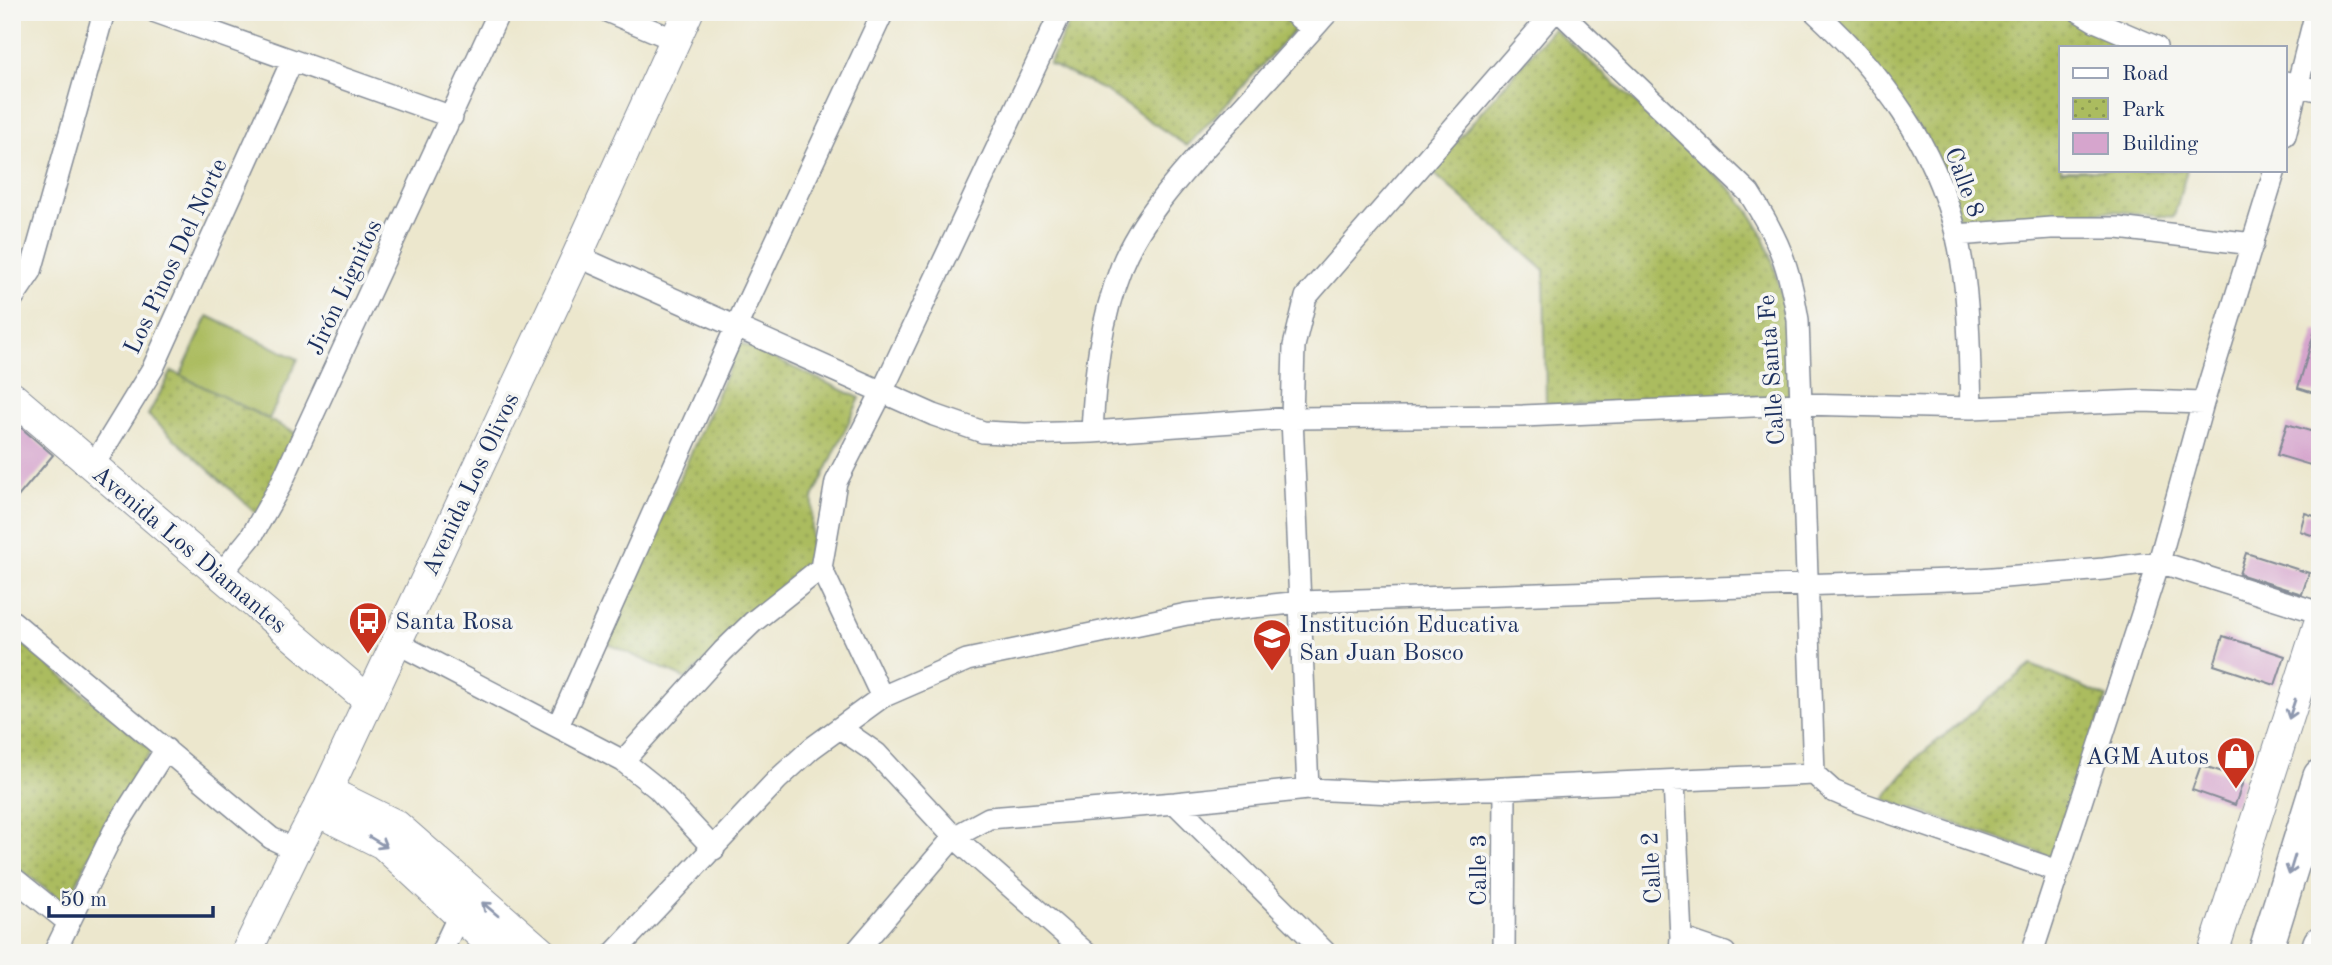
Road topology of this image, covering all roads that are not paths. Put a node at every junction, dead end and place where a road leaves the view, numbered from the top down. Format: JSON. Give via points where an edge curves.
{"nodes":[{"id":1,"x":104,"y":12,"type":"edge"},
{"id":2,"x":156,"y":12,"type":"edge"},
{"id":3,"x":499,"y":12,"type":"edge"},
{"id":4,"x":609,"y":12,"type":"edge"},
{"id":5,"x":688,"y":12,"type":"edge"},
{"id":6,"x":883,"y":12,"type":"edge"},
{"id":7,"x":1061,"y":12,"type":"edge"},
{"id":8,"x":1292,"y":12,"type":"edge"},
{"id":9,"x":1328,"y":12,"type":"edge"},
{"id":10,"x":1554,"y":12,"type":"edge"},
{"id":11,"x":1560,"y":12,"type":"edge"},
{"id":12,"x":1815,"y":12,"type":"edge"},
{"id":13,"x":2080,"y":12,"type":"edge"},
{"id":14,"x":2316,"y":12,"type":"edge"},
{"id":15,"x":1313,"y":29,"type":"junction"},
{"id":16,"x":675,"y":40,"type":"junction"},
{"id":17,"x":2154,"y":46,"type":"edge"},
{"id":18,"x":292,"y":61,"type":"junction"},
{"id":19,"x":2301,"y":86,"type":"edge"},
{"id":20,"x":452,"y":117,"type":"junction"},
{"id":21,"x":2286,"y":132,"type":"edge"},
{"id":22,"x":2274,"y":172,"type":"edge"},
{"id":23,"x":1956,"y":235,"type":"junction"},
{"id":24,"x":2253,"y":244,"type":"junction"},
{"id":25,"x":577,"y":256,"type":"junction"},
{"id":26,"x":12,"y":299,"type":"edge"},
{"id":27,"x":736,"y":327,"type":"junction"},
{"id":28,"x":882,"y":392,"type":"junction"},
{"id":29,"x":12,"y":397,"type":"edge"},
{"id":30,"x":2203,"y":403,"type":"junction"},
{"id":31,"x":1800,"y":404,"type":"junction"},
{"id":32,"x":1971,"y":408,"type":"junction"},
{"id":33,"x":1292,"y":418,"type":"junction"},
{"id":34,"x":1092,"y":432,"type":"junction"},
{"id":35,"x":93,"y":466,"type":"junction"},
{"id":36,"x":2158,"y":562,"type":"junction"},
{"id":37,"x":821,"y":568,"type":"junction"},
{"id":38,"x":220,"y":575,"type":"junction"},
{"id":39,"x":1807,"y":585,"type":"junction"},
{"id":40,"x":1301,"y":602,"type":"junction"},
{"id":41,"x":2320,"y":613,"type":"edge"},
{"id":42,"x":12,"y":621,"type":"edge"},
{"id":43,"x":2320,"y":621,"type":"edge"},
{"id":44,"x":397,"y":643,"type":"junction"},
{"id":45,"x":882,"y":697,"type":"junction"},
{"id":46,"x":368,"y":700,"type":"junction"},
{"id":47,"x":558,"y":726,"type":"junction"},
{"id":48,"x":840,"y":728,"type":"junction"},
{"id":49,"x":166,"y":749,"type":"junction"},
{"id":50,"x":623,"y":761,"type":"junction"},
{"id":51,"x":1814,"y":774,"type":"junction"},
{"id":52,"x":2320,"y":776,"type":"edge"},
{"id":53,"x":1674,"y":781,"type":"junction"},
{"id":54,"x":1505,"y":788,"type":"junction"},
{"id":55,"x":1308,"y":789,"type":"junction"},
{"id":56,"x":322,"y":801,"type":"junction"},
{"id":57,"x":1175,"y":803,"type":"junction"},
{"id":58,"x":954,"y":837,"type":"junction"},
{"id":59,"x":714,"y":849,"type":"junction"},
{"id":60,"x":296,"y":850,"type":"junction"},
{"id":61,"x":2058,"y":871,"type":"junction"},
{"id":62,"x":12,"y":877,"type":"edge"},
{"id":63,"x":459,"y":915,"type":"junction"},
{"id":64,"x":68,"y":922,"type":"junction"},
{"id":65,"x":2320,"y":943,"type":"edge"},
{"id":66,"x":1680,"y":945,"type":"edge"},
{"id":67,"x":54,"y":953,"type":"edge"},
{"id":68,"x":246,"y":953,"type":"edge"},
{"id":69,"x":441,"y":953,"type":"edge"},
{"id":70,"x":500,"y":953,"type":"edge"},
{"id":71,"x":542,"y":953,"type":"edge"},
{"id":72,"x":614,"y":953,"type":"edge"},
{"id":73,"x":855,"y":953,"type":"edge"},
{"id":74,"x":1086,"y":953,"type":"edge"},
{"id":75,"x":1326,"y":953,"type":"edge"},
{"id":76,"x":1504,"y":953,"type":"edge"},
{"id":77,"x":1725,"y":953,"type":"edge"},
{"id":78,"x":2032,"y":953,"type":"edge"},
{"id":79,"x":2213,"y":953,"type":"edge"},
{"id":80,"x":2265,"y":953,"type":"edge"},
{"id":81,"x":2317,"y":953,"type":"edge"}],
"edges":[{"from":1,"to":26,"type":"street","via":[[31,271]]},
{"from":2,"to":18,"type":"street"},
{"from":3,"to":20,"type":"street","name":"Jirón Lignitos"},
{"from":4,"to":16,"type":"street"},
{"from":5,"to":16,"type":"street","name":"Avenida Los Olivos"},
{"from":6,"to":27,"type":"street"},
{"from":7,"to":28,"type":"street"},
{"from":8,"to":15,"type":"street"},
{"from":9,"to":15,"type":"street"},
{"from":10,"to":33,"type":"street","via":[[1306,297],[1294,346]]},
{"from":11,"to":31,"type":"street","name":"Calle Santa Fe","via":[[1749,193],[1771,227],[1785,258],[1798,320]]},
{"from":12,"to":23,"type":"street","name":"Calle 8","via":[[1899,104],[1924,148]]},
{"from":13,"to":17,"type":"street"},
{"from":14,"to":19,"type":"street"},
{"from":15,"to":34,"type":"street","via":[[1189,166],[1147,221],[1124,262],[1100,338]]},
{"from":16,"to":25,"type":"street","name":"Avenida Los Olivos"},
{"from":18,"to":20,"type":"street"},
{"from":18,"to":35,"type":"street","name":"Los Pinos Del Norte","via":[[153,368]]},
{"from":19,"to":21,"type":"street"},
{"from":20,"to":38,"type":"street","name":"Jirón Lignitos","via":[[281,486],[251,537]]},
{"from":22,"to":24,"type":"street"},
{"from":23,"to":24,"type":"street","via":[[2118,228]]},
{"from":23,"to":32,"type":"street","name":"Calle 8","via":[[1966,301]]},
{"from":24,"to":30,"type":"street"},
{"from":25,"to":27,"type":"street"},
{"from":25,"to":44,"type":"street","name":"Avenida Los Olivos"},
{"from":27,"to":28,"type":"street"},
{"from":27,"to":47,"type":"street"},
{"from":28,"to":34,"type":"street","via":[[984,432]]},
{"from":28,"to":37,"type":"street","via":[[836,482]]},
{"from":29,"to":35,"type":"street","name":"Avenida Los Diamantes"},
{"from":30,"to":32,"type":"street"},
{"from":30,"to":36,"type":"street"},
{"from":31,"to":32,"type":"street"},
{"from":31,"to":33,"type":"street","via":[[1523,416]]},
{"from":31,"to":39,"type":"street","name":"Calle Santa Fe"},
{"from":33,"to":34,"type":"street"},
{"from":33,"to":40,"type":"street"},
{"from":35,"to":38,"type":"street","name":"Avenida Los Diamantes"},
{"from":36,"to":39,"type":"street","via":[[1980,579]]},
{"from":36,"to":41,"type":"street"},
{"from":36,"to":61,"type":"street"},
{"from":37,"to":45,"type":"street"},
{"from":37,"to":50,"type":"street","via":[[723,651]]},
{"from":38,"to":46,"type":"street","name":"Avenida Los Diamantes"},
{"from":39,"to":40,"type":"street"},
{"from":39,"to":51,"type":"street","name":"Calle Santa Fe"},
{"from":40,"to":45,"type":"street","via":[[1188,614],[967,660]]},
{"from":40,"to":55,"type":"street"},
{"from":42,"to":49,"type":"street"},
{"from":43,"to":79,"type":"street","one_way":true},
{"from":44,"to":46,"type":"street","name":"Avenida Los Olivos"},
{"from":44,"to":47,"type":"street"},
{"from":45,"to":48,"type":"street"},
{"from":46,"to":56,"type":"street","name":"Avenida Los Olivos"},
{"from":47,"to":50,"type":"street"},
{"from":48,"to":58,"type":"street","via":[[876,753]]},
{"from":48,"to":59,"type":"street","via":[[777,780]]},
{"from":49,"to":60,"type":"street","via":[[271,838]]},
{"from":49,"to":64,"type":"street","via":[[114,831]]},
{"from":50,"to":59,"type":"street","via":[[658,789]]},
{"from":51,"to":53,"type":"street"},
{"from":51,"to":61,"type":"street","via":[[1833,791],[1861,803]]},
{"from":52,"to":80,"type":"main road","one_way":true},
{"from":53,"to":54,"type":"street"},
{"from":53,"to":66,"type":"street","name":"Calle 2"},
{"from":54,"to":55,"type":"street","via":[[1393,793]]},
{"from":54,"to":76,"type":"street","name":"Calle 3"},
{"from":55,"to":57,"type":"street"},
{"from":56,"to":60,"type":"street","name":"Avenida Los Olivos"},
{"from":56,"to":63,"type":"street","one_way":true,"via":[[383,844]]},
{"from":71,"to":56,"type":"street","one_way":true,"via":[[396,825]]},
{"from":57,"to":58,"type":"street","via":[[989,818]]},
{"from":57,"to":75,"type":"street"},
{"from":58,"to":73,"type":"street"},
{"from":58,"to":74,"type":"street"},
{"from":59,"to":72,"type":"street"},
{"from":60,"to":68,"type":"street","name":"Avenida Los Olivos"},
{"from":61,"to":78,"type":"street"},
{"from":62,"to":64,"type":"street"},
{"from":63,"to":69,"type":"street"},
{"from":63,"to":70,"type":"street"},
{"from":64,"to":67,"type":"street"},
{"from":65,"to":81,"type":"main road"},
{"from":66,"to":77,"type":"street"}]}
